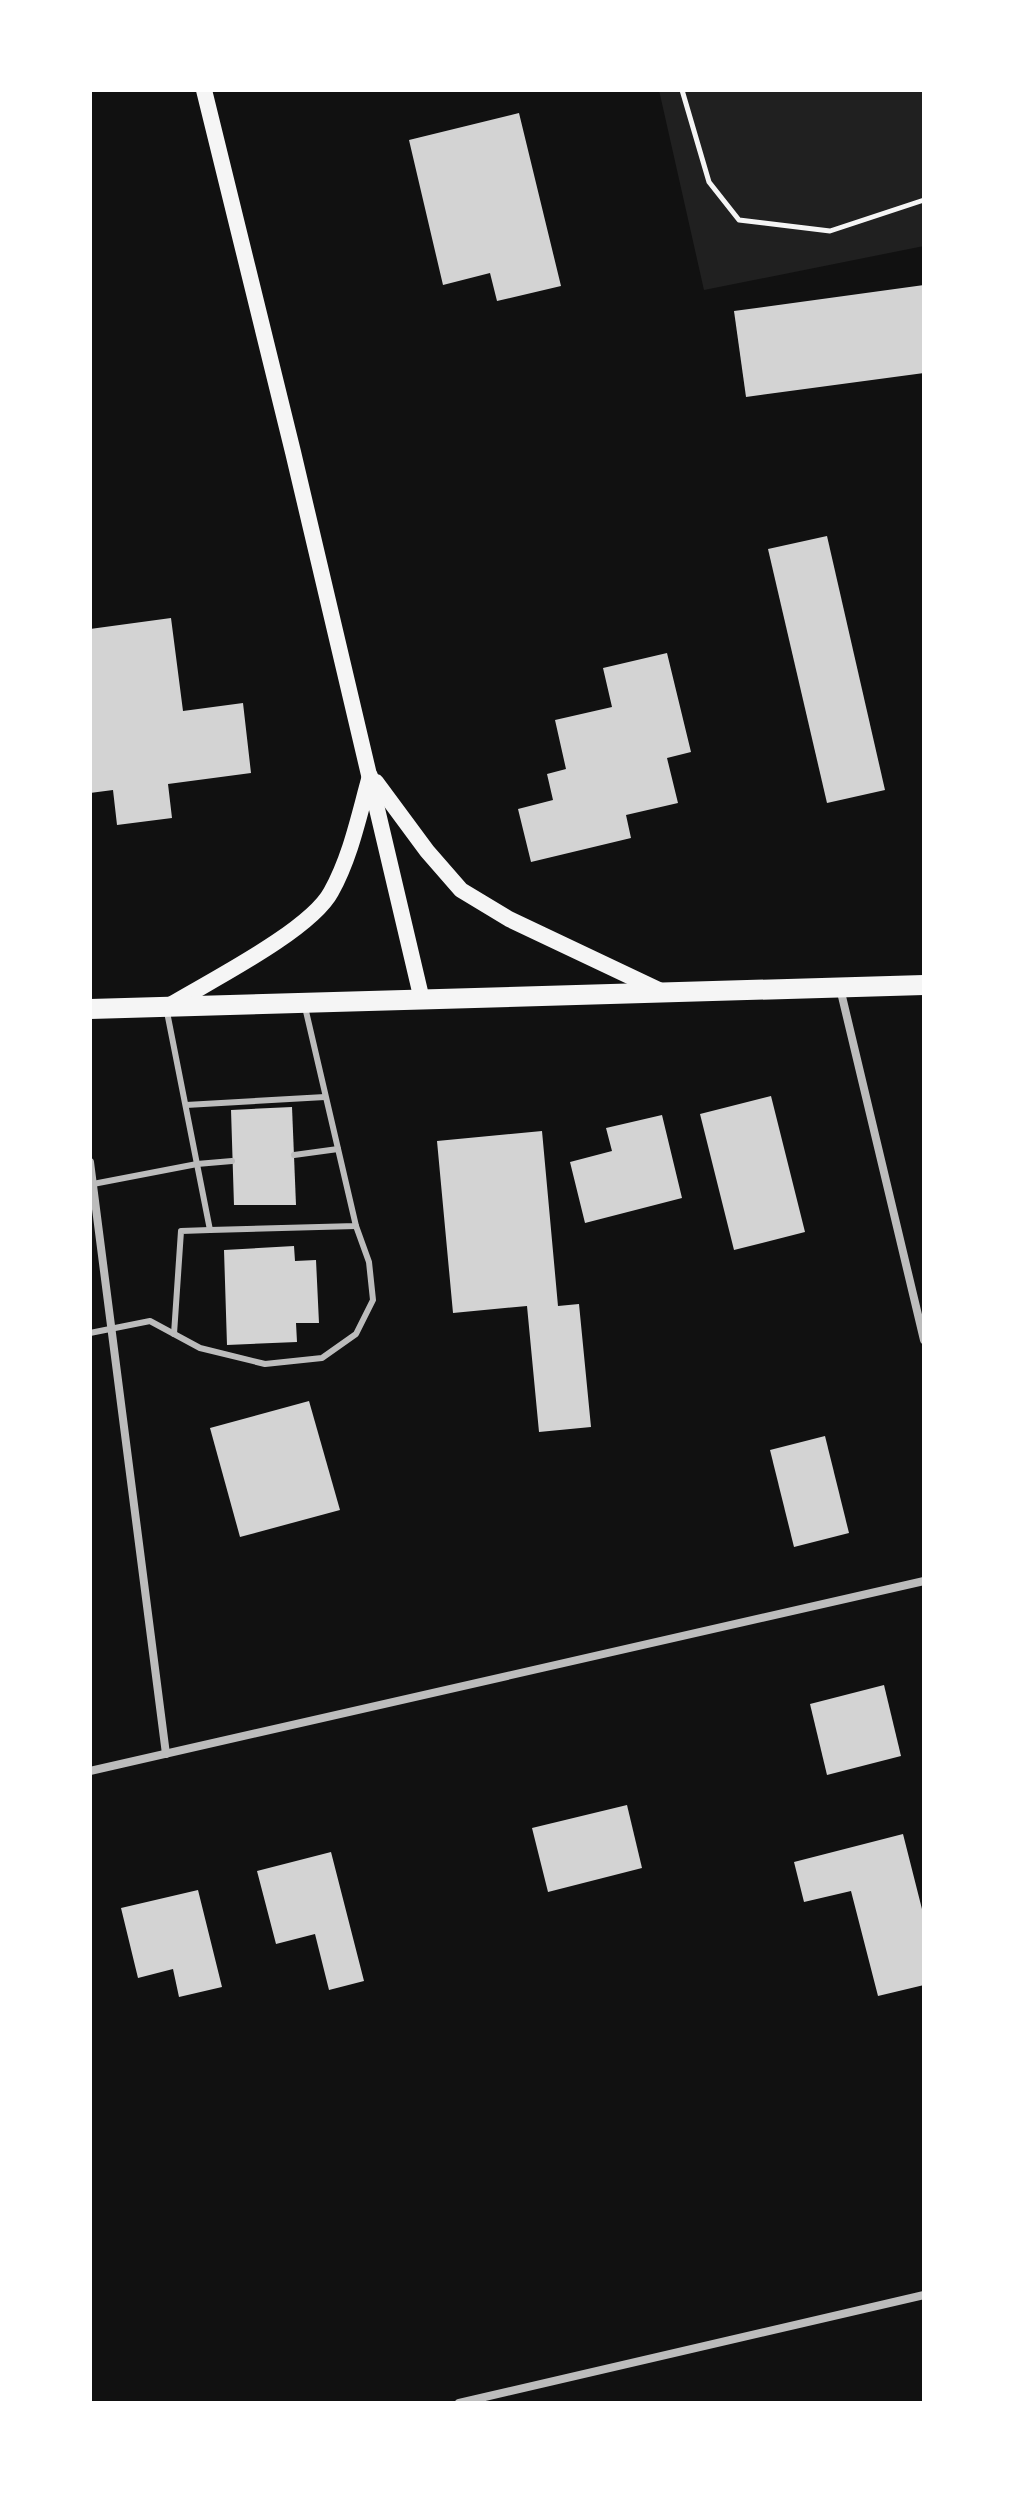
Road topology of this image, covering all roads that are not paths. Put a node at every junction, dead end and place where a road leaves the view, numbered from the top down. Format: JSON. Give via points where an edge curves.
{"nodes":[{"id":1,"x":204,"y":90,"type":"edge"},
{"id":2,"x":370,"y":774,"type":"junction"},
{"id":3,"x":924,"y":985,"type":"edge"},
{"id":4,"x":840,"y":987,"type":"junction"},
{"id":5,"x":667,"y":994,"type":"junction"},
{"id":6,"x":422,"y":1000,"type":"junction"},
{"id":7,"x":304,"y":1004,"type":"junction"},
{"id":8,"x":167,"y":1007,"type":"junction"},
{"id":9,"x":90,"y":1009,"type":"edge"},
{"id":10,"x":325,"y":1097,"type":"junction"},
{"id":11,"x":186,"y":1105,"type":"junction"},
{"id":12,"x":338,"y":1149,"type":"junction"},
{"id":13,"x":294,"y":1155,"type":"dead end"},
{"id":14,"x":232,"y":1161,"type":"dead end"},
{"id":15,"x":90,"y":1162,"type":"edge"},
{"id":16,"x":197,"y":1164,"type":"junction"},
{"id":17,"x":93,"y":1184,"type":"junction"},
{"id":18,"x":356,"y":1226,"type":"junction"},
{"id":19,"x":210,"y":1230,"type":"junction"},
{"id":20,"x":110,"y":1330,"type":"junction"},
{"id":21,"x":90,"y":1333,"type":"edge"},
{"id":22,"x":174,"y":1334,"type":"junction"},
{"id":23,"x":924,"y":1340,"type":"edge"},
{"id":24,"x":924,"y":1581,"type":"edge"},
{"id":25,"x":166,"y":1754,"type":"junction"},
{"id":26,"x":90,"y":1771,"type":"edge"},
{"id":27,"x":924,"y":2295,"type":"edge"},
{"id":28,"x":459,"y":2403,"type":"edge"}],
"edges":[{"from":1,"to":2,"type":"main road"},
{"from":2,"to":5,"type":"main road","via":[[461,890],[509,919]]},
{"from":2,"to":6,"type":"main road"},
{"from":2,"to":8,"type":"main road","via":[[350,851],[330,895],[300,926]]},
{"from":3,"to":4,"type":"main road"},
{"from":4,"to":5,"type":"main road"},
{"from":4,"to":23,"type":"street"},
{"from":5,"to":6,"type":"main road"},
{"from":6,"to":7,"type":"main road"},
{"from":7,"to":8,"type":"main road"},
{"from":7,"to":10,"type":"lane"},
{"from":8,"to":9,"type":"main road"},
{"from":8,"to":11,"type":"lane"},
{"from":10,"to":11,"type":"lane"},
{"from":10,"to":12,"type":"lane"},
{"from":11,"to":16,"type":"lane"},
{"from":12,"to":13,"type":"lane"},
{"from":12,"to":18,"type":"lane"},
{"from":14,"to":16,"type":"lane"},
{"from":15,"to":17,"type":"street"},
{"from":16,"to":17,"type":"lane"},
{"from":16,"to":19,"type":"lane"},
{"from":17,"to":20,"type":"street"},
{"from":18,"to":19,"type":"lane"},
{"from":18,"to":22,"type":"lane","via":[[369,1262],[373,1300],[356,1334],[322,1358],[265,1364],[200,1348]]},
{"from":19,"to":22,"type":"lane","via":[[181,1231]]},
{"from":20,"to":21,"type":"lane"},
{"from":20,"to":22,"type":"lane","via":[[150,1321]]},
{"from":20,"to":25,"type":"street"},
{"from":24,"to":25,"type":"street"},
{"from":25,"to":26,"type":"street"},
{"from":27,"to":28,"type":"street"}]}
